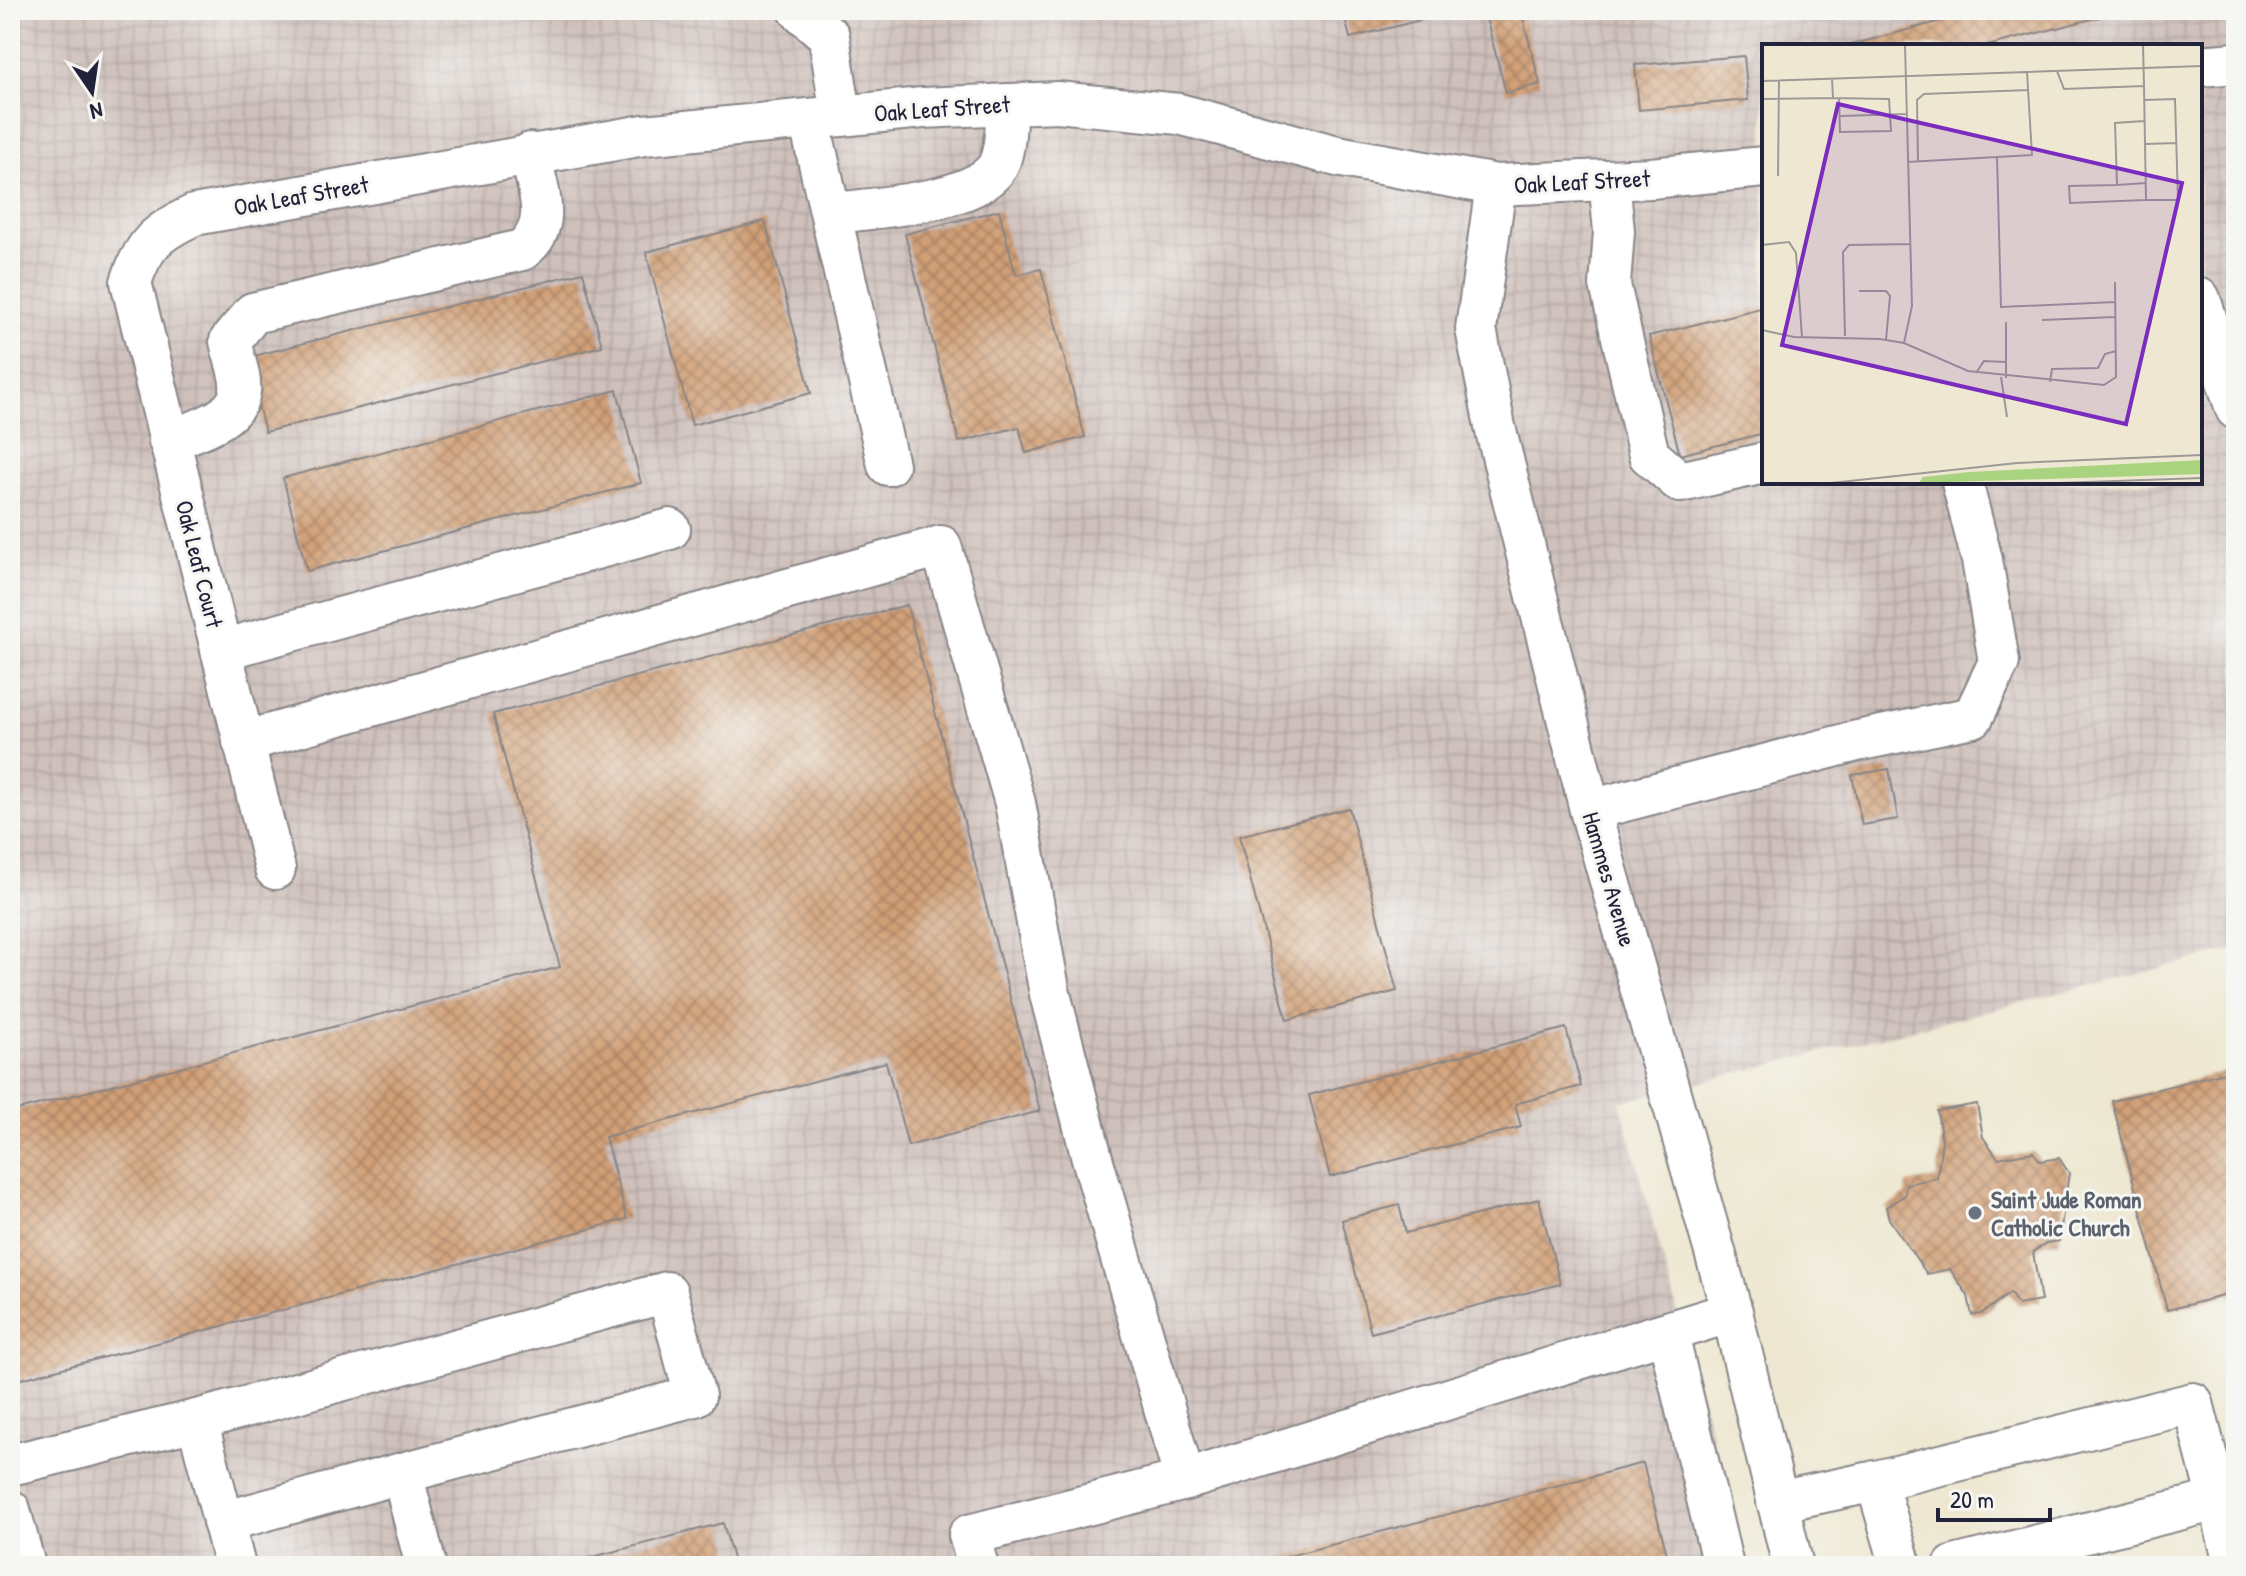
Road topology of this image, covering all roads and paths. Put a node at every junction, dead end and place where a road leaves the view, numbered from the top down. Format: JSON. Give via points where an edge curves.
{"nodes":[{"id":1,"x":799,"y":10,"type":"edge"},
{"id":2,"x":2236,"y":63,"type":"edge"},
{"id":3,"x":2202,"y":66,"type":"edge"},
{"id":4,"x":1007,"y":104,"type":"junction"},
{"id":5,"x":825,"y":117,"type":"junction"},
{"id":6,"x":530,"y":153,"type":"junction"},
{"id":7,"x":1762,"y":167,"type":"edge"},
{"id":8,"x":1609,"y":180,"type":"junction"},
{"id":9,"x":1496,"y":185,"type":"junction"},
{"id":10,"x":831,"y":214,"type":"junction"},
{"id":11,"x":138,"y":260,"type":"joint"},
{"id":12,"x":2202,"y":305,"type":"edge"},
{"id":13,"x":2236,"y":409,"type":"edge"},
{"id":14,"x":169,"y":441,"type":"junction"},
{"id":15,"x":1762,"y":463,"type":"edge"},
{"id":16,"x":888,"y":465,"type":"dead end"},
{"id":17,"x":1963,"y":484,"type":"edge"},
{"id":18,"x":670,"y":529,"type":"dead end"},
{"id":19,"x":221,"y":650,"type":"junction"},
{"id":20,"x":243,"y":742,"type":"junction"},
{"id":21,"x":1590,"y":810,"type":"junction"},
{"id":22,"x":275,"y":869,"type":"dead end"},
{"id":23,"x":1732,"y":1312,"type":"junction"},
{"id":24,"x":1668,"y":1334,"type":"junction"},
{"id":25,"x":197,"y":1420,"type":"junction"},
{"id":26,"x":10,"y":1465,"type":"edge"},
{"id":27,"x":402,"y":1473,"type":"junction"},
{"id":28,"x":1185,"y":1480,"type":"junction"},
{"id":29,"x":1876,"y":1481,"type":"junction"},
{"id":30,"x":2218,"y":1500,"type":"junction"},
{"id":31,"x":1777,"y":1502,"type":"junction"},
{"id":32,"x":10,"y":1510,"type":"edge"},
{"id":33,"x":223,"y":1522,"type":"junction"},
{"id":34,"x":1785,"y":1564,"type":"edge"},
{"id":35,"x":25,"y":1566,"type":"edge"},
{"id":36,"x":235,"y":1566,"type":"edge"},
{"id":37,"x":426,"y":1566,"type":"edge"},
{"id":38,"x":978,"y":1566,"type":"edge"},
{"id":39,"x":1723,"y":1566,"type":"edge"},
{"id":40,"x":1901,"y":1566,"type":"edge"},
{"id":41,"x":1954,"y":1566,"type":"edge"},
{"id":42,"x":2235,"y":1566,"type":"edge"}],
"edges":[{"from":1,"to":5,"type":"street","via":[[829,36]]},
{"from":2,"to":3,"type":"street"},
{"from":4,"to":5,"type":"street","name":"Oak Leaf Street"},
{"from":4,"to":9,"type":"street","name":"Oak Leaf Street","via":[[1057,102],[1179,114],[1337,156]]},
{"from":4,"to":10,"type":"street","via":[[996,169],[970,188]]},
{"from":5,"to":6,"type":"street","name":"Oak Leaf Street","via":[[644,135]]},
{"from":5,"to":10,"type":"street"},
{"from":6,"to":11,"type":"street","name":"Oak Leaf Street","via":[[194,215],[160,230]]},
{"from":6,"to":14,"type":"street","via":[[544,222],[536,240],[522,250],[253,313],[230,341],[240,392],[234,406],[220,419]]},
{"from":7,"to":8,"type":"street","name":"Oak Leaf Street"},
{"from":8,"to":9,"type":"street","name":"Oak Leaf Street"},
{"from":8,"to":15,"type":"street","via":[[1614,231],[1610,285],[1649,455],[1680,482]]},
{"from":9,"to":21,"type":"street","name":"Hammes Avenue","via":[[1476,329],[1495,427]]},
{"from":10,"to":16,"type":"street"},
{"from":11,"to":14,"type":"street","name":"Oak Leaf Court","via":[[131,282]]},
{"from":12,"to":13,"type":"street"},
{"from":14,"to":19,"type":"street","name":"Oak Leaf Court"},
{"from":17,"to":21,"type":"street","via":[[1999,662],[1973,717],[1857,741]]},
{"from":18,"to":19,"type":"street"},
{"from":19,"to":20,"type":"street","name":"Oak Leaf Court"},
{"from":20,"to":22,"type":"street","name":"Oak Leaf Court"},
{"from":20,"to":28,"type":"street","via":[[941,546],[1015,803],[1050,994],[1092,1158]]},
{"from":21,"to":23,"type":"street","name":"Hammes Avenue"},
{"from":23,"to":24,"type":"street"},
{"from":23,"to":31,"type":"street","name":"Hammes Avenue"},
{"from":24,"to":28,"type":"street"},
{"from":24,"to":39,"type":"street"},
{"from":25,"to":26,"type":"street"},
{"from":25,"to":27,"type":"street","via":[[667,1292],[695,1396]]},
{"from":25,"to":33,"type":"street"},
{"from":27,"to":33,"type":"street"},
{"from":27,"to":37,"type":"street"},
{"from":28,"to":38,"type":"street","via":[[969,1535]]},
{"from":29,"to":30,"type":"street","via":[[2193,1403]]},
{"from":29,"to":31,"type":"street"},
{"from":29,"to":40,"type":"street"},
{"from":30,"to":41,"type":"street"},
{"from":30,"to":42,"type":"street"},
{"from":31,"to":34,"type":"street","name":"Hammes Avenue"},
{"from":32,"to":35,"type":"street"},
{"from":33,"to":36,"type":"street"}]}
